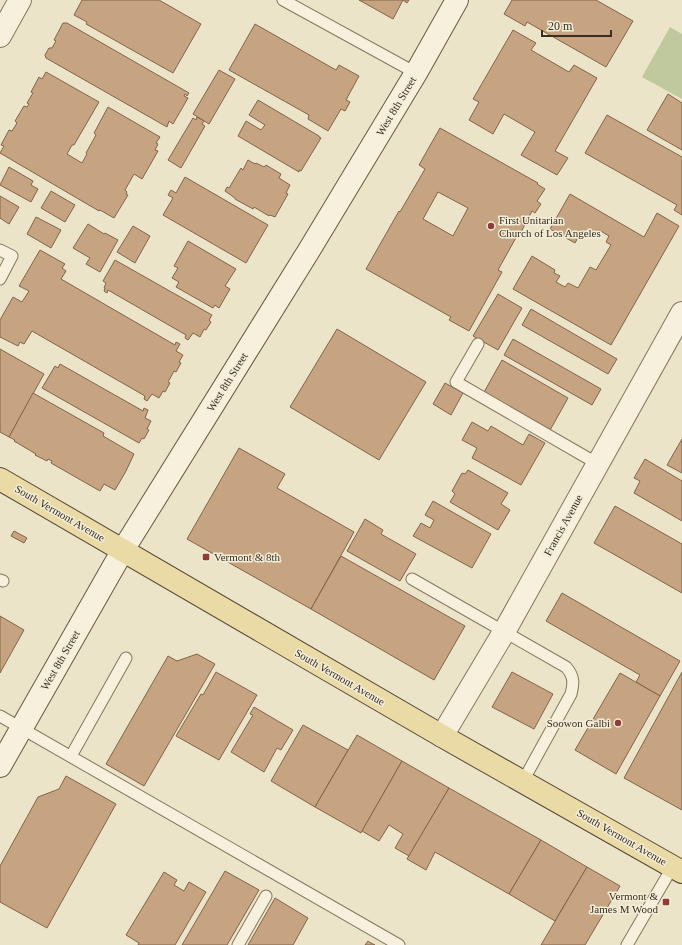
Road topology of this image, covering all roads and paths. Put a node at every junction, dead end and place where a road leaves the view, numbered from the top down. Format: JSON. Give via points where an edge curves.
{"nodes":[{"id":1,"x":20,"y":0,"type":"edge"},
{"id":2,"x":283,"y":0,"type":"edge"},
{"id":3,"x":457,"y":0,"type":"edge"},
{"id":4,"x":0,"y":36,"type":"edge"},
{"id":5,"x":416,"y":73,"type":"junction"},
{"id":6,"x":0,"y":250,"type":"edge"},
{"id":7,"x":0,"y":279,"type":"edge"},
{"id":8,"x":682,"y":313,"type":"edge"},
{"id":9,"x":478,"y":344,"type":"dead end"},
{"id":10,"x":598,"y":464,"type":"junction"},
{"id":11,"x":0,"y":479,"type":"edge"},
{"id":12,"x":123,"y":550,"type":"junction"},
{"id":13,"x":412,"y":579,"type":"dead end"},
{"id":14,"x":504,"y":632,"type":"junction"},
{"id":15,"x":126,"y":658,"type":"dead end"},
{"id":16,"x":0,"y":716,"type":"edge"},
{"id":17,"x":21,"y":728,"type":"junction"},
{"id":18,"x":442,"y":736,"type":"junction"},
{"id":19,"x":71,"y":756,"type":"junction"},
{"id":20,"x":1,"y":762,"type":"edge"},
{"id":21,"x":523,"y":781,"type":"junction"},
{"id":22,"x":677,"y":869,"type":"edge"},
{"id":23,"x":266,"y":896,"type":"dead end"},
{"id":24,"x":238,"y":945,"type":"edge"},
{"id":25,"x":399,"y":945,"type":"edge"},
{"id":26,"x":627,"y":945,"type":"edge"}],
"edges":[{"from":1,"to":4,"type":"main road"},
{"from":2,"to":5,"type":"lane"},
{"from":3,"to":5,"type":"main road","name":"West 8th Street"},
{"from":5,"to":12,"type":"main road","name":"West 8th Street"},
{"from":6,"to":7,"type":"lane","via":[[12,256]]},
{"from":8,"to":10,"type":"main road","name":"Francis Avenue"},
{"from":9,"to":10,"type":"lane","via":[[456,382]]},
{"from":10,"to":14,"type":"main road","name":"Francis Avenue"},
{"from":11,"to":12,"type":"main road","name":"South Vermont Avenue"},
{"from":12,"to":17,"type":"main road","name":"West 8th Street"},
{"from":12,"to":18,"type":"main road","name":"South Vermont Avenue"},
{"from":13,"to":14,"type":"lane"},
{"from":14,"to":18,"type":"main road","name":"Francis Avenue"},
{"from":14,"to":21,"type":"lane","via":[[566,667],[573,678],[571,694]]},
{"from":15,"to":19,"type":"lane"},
{"from":16,"to":17,"type":"lane"},
{"from":17,"to":19,"type":"lane"},
{"from":17,"to":20,"type":"main road","name":"West 8th Street"},
{"from":18,"to":21,"type":"main road","name":"South Vermont Avenue"},
{"from":19,"to":25,"type":"lane"},
{"from":21,"to":22,"type":"main road","name":"South Vermont Avenue"},
{"from":22,"to":26,"type":"lane"},
{"from":23,"to":24,"type":"lane"}]}
